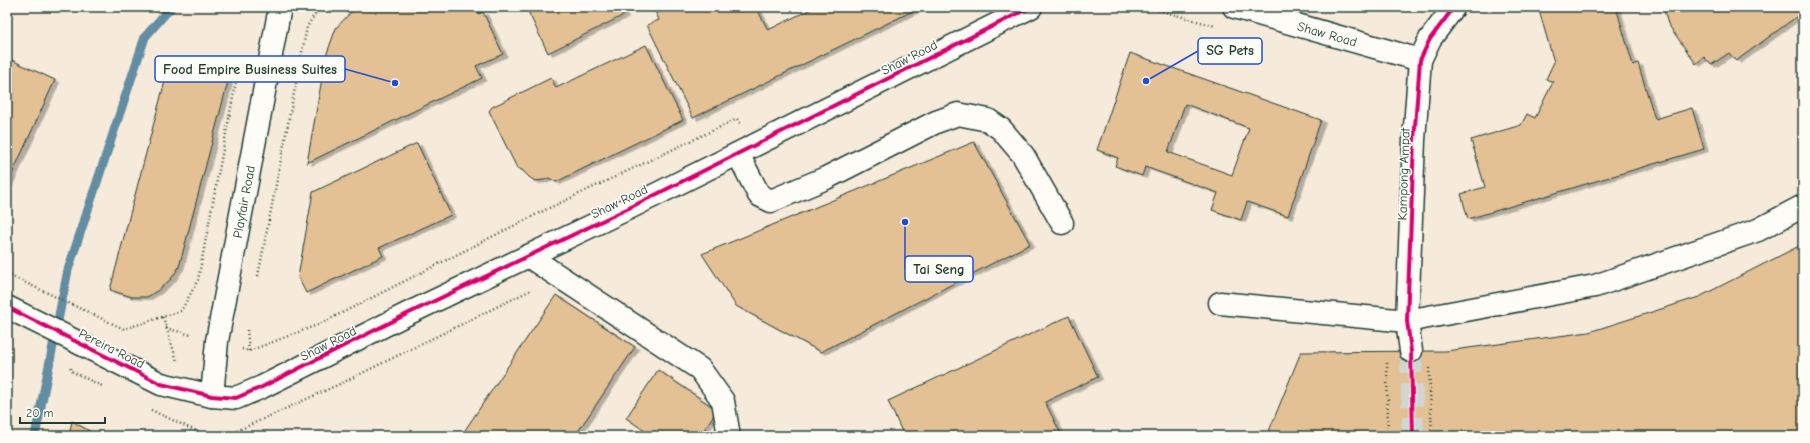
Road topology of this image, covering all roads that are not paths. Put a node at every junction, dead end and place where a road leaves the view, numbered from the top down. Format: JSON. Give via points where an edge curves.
{"nodes":[{"id":1,"x":280,"y":7,"type":"edge"},
{"id":2,"x":1030,"y":7,"type":"edge"},
{"id":3,"x":1234,"y":7,"type":"edge"},
{"id":4,"x":1454,"y":7,"type":"edge"},
{"id":5,"x":1006,"y":12,"type":"edge"},
{"id":6,"x":1420,"y":60,"type":"junction"},
{"id":7,"x":746,"y":150,"type":"junction"},
{"id":8,"x":1803,"y":206,"type":"edge"},
{"id":9,"x":1062,"y":223,"type":"dead end"},
{"id":10,"x":528,"y":256,"type":"junction"},
{"id":11,"x":1220,"y":303,"type":"dead end"},
{"id":12,"x":7,"y":307,"type":"edge"},
{"id":13,"x":1407,"y":321,"type":"junction"},
{"id":14,"x":1411,"y":351,"type":"tunnel mouth"},
{"id":15,"x":212,"y":396,"type":"junction"},
{"id":16,"x":729,"y":436,"type":"edge"}],
"edges":[{"from":1,"to":15,"type":"street","name":"Playfair Road","via":[[217,341]]},
{"from":2,"to":5,"type":"street","name":"Shaw Road"},
{"from":3,"to":6,"type":"street","name":"Shaw Road"},
{"from":4,"to":6,"type":"street","name":"Kampong Ampat","via":[[1430,39]]},
{"from":5,"to":7,"type":"street","name":"Shaw Road"},
{"from":6,"to":13,"type":"street","name":"Kampong Ampat","via":[[1414,140]]},
{"from":7,"to":9,"type":"street","via":[[760,195],[771,201],[826,178],[936,122],[958,114],[976,116],[988,120],[1011,140],[1023,155]]},
{"from":7,"to":10,"type":"street","name":"Shaw Road"},
{"from":8,"to":13,"type":"street","via":[[1758,230],[1595,286]]},
{"from":10,"to":15,"type":"street","name":"Shaw Road","via":[[262,387],[236,398]]},
{"from":10,"to":16,"type":"street","via":[[700,369],[723,401]]},
{"from":11,"to":13,"type":"street"},
{"from":12,"to":15,"type":"street","name":"Pereira Road","via":[[161,384]]},
{"from":13,"to":14,"type":"street","name":"Kampong Ampat"}]}
